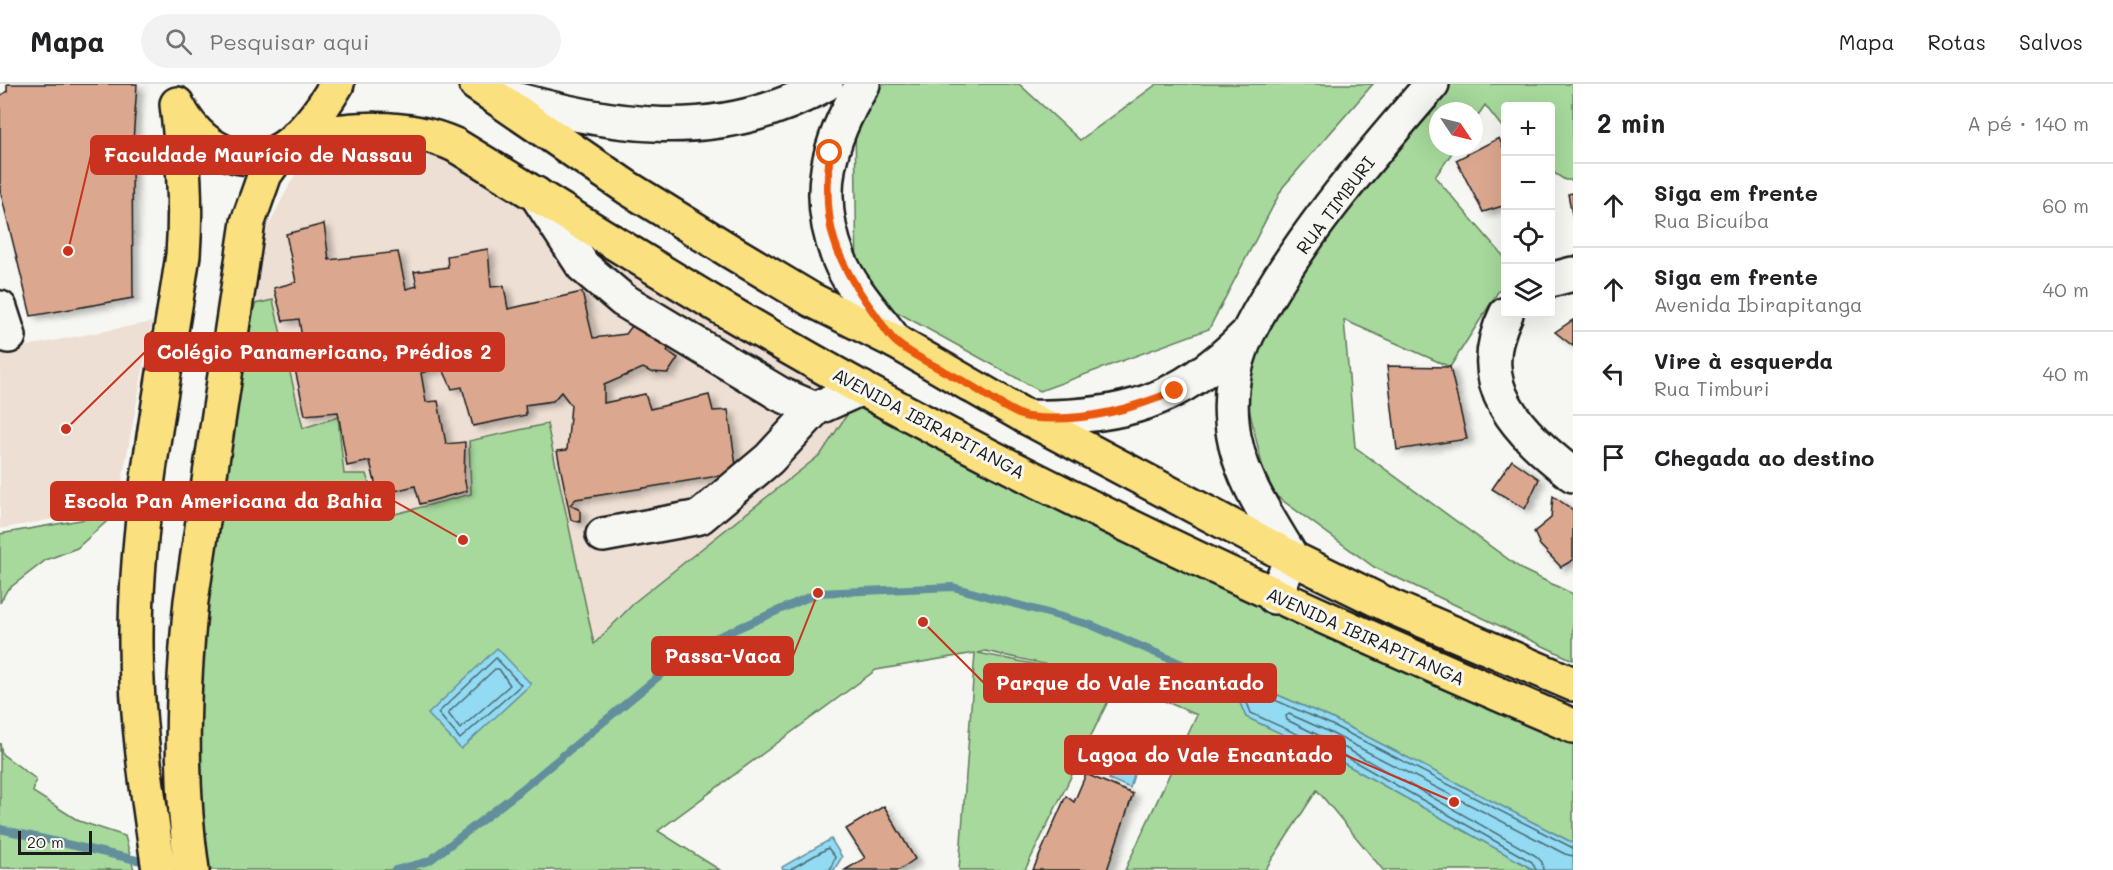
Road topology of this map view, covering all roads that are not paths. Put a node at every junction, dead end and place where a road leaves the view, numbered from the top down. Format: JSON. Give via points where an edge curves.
{"nodes":[{"id":1,"x":337,"y":84,"type":"edge"},
{"id":2,"x":826,"y":84,"type":"edge"},
{"id":3,"x":863,"y":84,"type":"edge"},
{"id":4,"x":1432,"y":84,"type":"edge"},
{"id":5,"x":481,"y":87,"type":"edge"},
{"id":6,"x":173,"y":94,"type":"edge"},
{"id":7,"x":290,"y":142,"type":"junction"},
{"id":8,"x":536,"y":194,"type":"junction"},
{"id":9,"x":1573,"y":274,"type":"edge"},
{"id":10,"x":1555,"y":279,"type":"edge"},
{"id":11,"x":1504,"y":318,"type":"edge"},
{"id":12,"x":1248,"y":334,"type":"junction"},
{"id":13,"x":896,"y":342,"type":"junction"},
{"id":14,"x":862,"y":388,"type":"junction"},
{"id":15,"x":814,"y":410,"type":"junction"},
{"id":16,"x":1026,"y":417,"type":"junction"},
{"id":17,"x":1573,"y":475,"type":"edge"},
{"id":18,"x":603,"y":536,"type":"dead end"},
{"id":19,"x":1292,"y":558,"type":"junction"},
{"id":20,"x":1274,"y":597,"type":"junction"},
{"id":21,"x":1573,"y":684,"type":"edge"},
{"id":22,"x":1573,"y":726,"type":"edge"},
{"id":23,"x":159,"y":870,"type":"edge"},
{"id":24,"x":192,"y":870,"type":"edge"}],
"edges":[{"from":1,"to":7,"type":"main road"},
{"from":2,"to":5,"type":"street","via":[[764,112],[662,126],[603,121],[555,111]]},
{"from":3,"to":13,"type":"street","via":[[843,116],[830,153],[826,186],[828,222],[840,260],[857,290]]},
{"from":4,"to":12,"type":"street","name":"RUA TIMBURI","via":[[1329,209]]},
{"from":5,"to":13,"type":"main road","name":"AVENIDA IBIRAPITANGA","via":[[628,188],[730,251],[812,300]]},
{"from":6,"to":7,"type":"main road","name":"AVENIDA IBIRAPITANGA","via":[[192,130],[219,150],[250,157],[269,155]]},
{"from":6,"to":23,"type":"main road","via":[[185,166],[187,208],[137,592],[143,762]]},
{"from":7,"to":8,"type":"main road","name":"AVENIDA IBIRAPITANGA","via":[[360,129],[432,135]]},
{"from":7,"to":24,"type":"main road","via":[[265,174],[248,222],[199,543],[186,654],[183,763]]},
{"from":8,"to":14,"type":"main road","name":"AVENIDA IBIRAPITANGA","via":[[646,263]]},
{"from":8,"to":15,"type":"street","via":[[583,267],[623,300],[780,394]]},
{"from":9,"to":10,"type":"street"},
{"from":11,"to":17,"type":"street","via":[[1497,333],[1494,363],[1497,392],[1514,422]]},
{"from":12,"to":16,"type":"street","name":"RUA TIMBURI","via":[[1205,373],[1144,404],[1077,416]]},
{"from":12,"to":19,"type":"street","name":"RUA TIMBURI","via":[[1231,393],[1238,455],[1251,487]]},
{"from":13,"to":16,"type":"main road","name":"AVENIDA IBIRAPITANGA"},
{"from":14,"to":15,"type":"street"},
{"from":14,"to":20,"type":"main road","name":"AVENIDA IBIRAPITANGA","via":[[1000,462]]},
{"from":15,"to":18,"type":"street","via":[[769,459],[700,517]]},
{"from":16,"to":19,"type":"main road","name":"AVENIDA IBIRAPITANGA"},
{"from":19,"to":20,"type":"street"},
{"from":19,"to":21,"type":"main road","name":"AVENIDA IBIRAPITANGA","via":[[1392,607]]},
{"from":20,"to":22,"type":"main road","name":"AVENIDA IBIRAPITANGA"}]}
